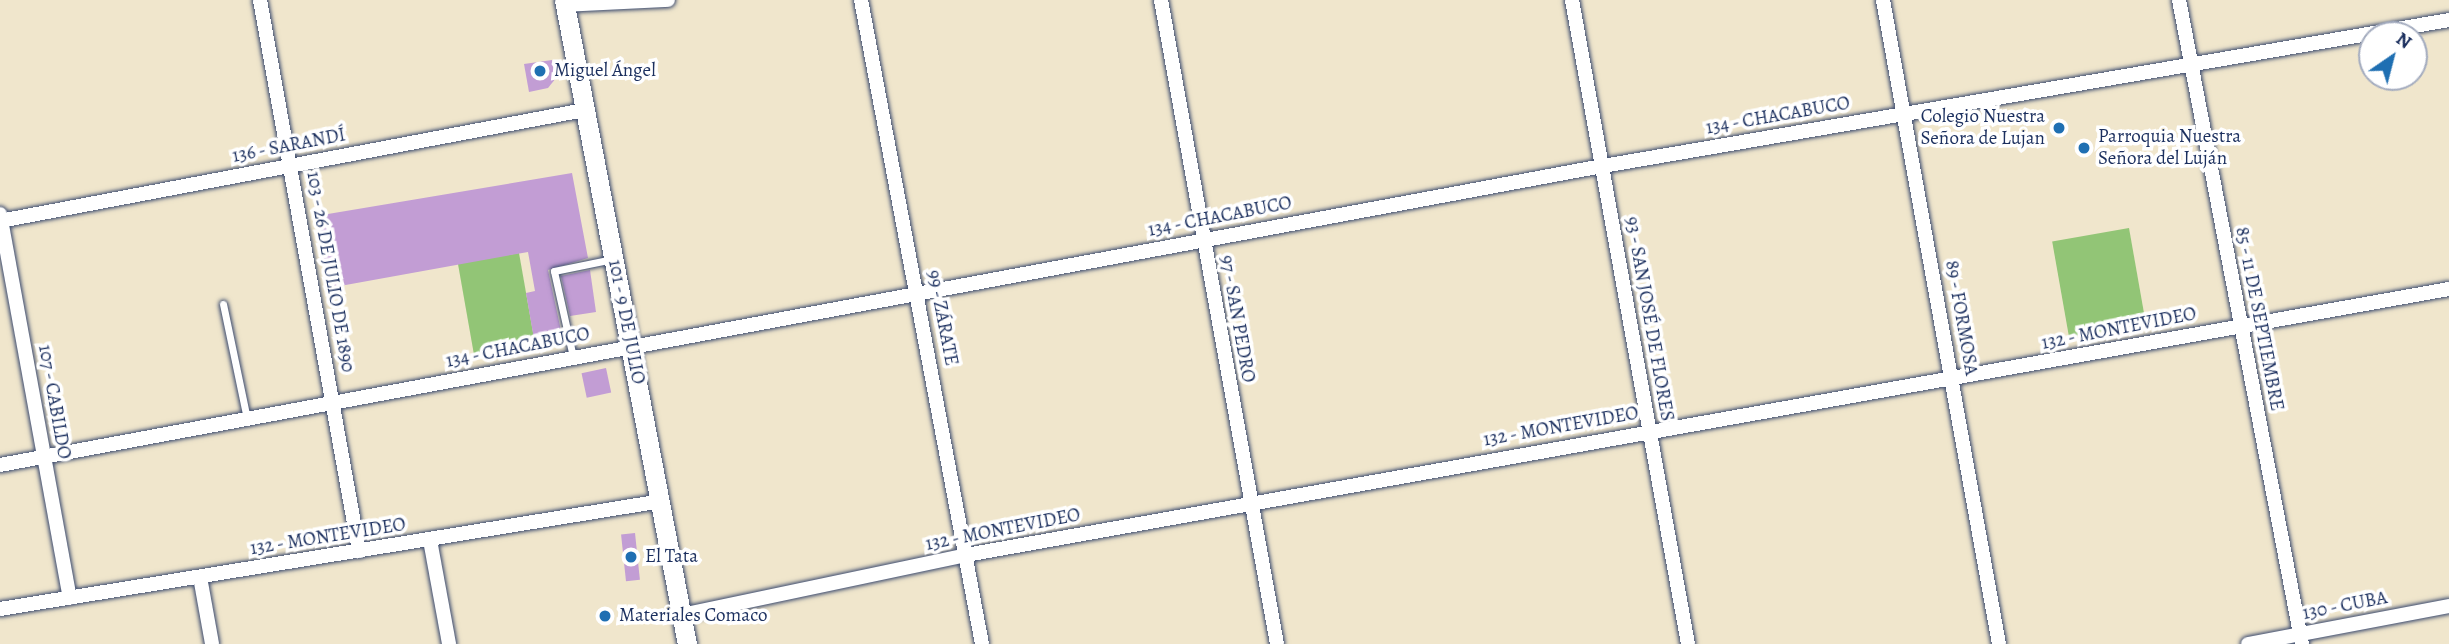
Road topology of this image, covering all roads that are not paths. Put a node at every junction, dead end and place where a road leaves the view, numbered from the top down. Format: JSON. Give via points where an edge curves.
{"nodes":[{"id":1,"x":260,"y":0,"type":"edge"},
{"id":2,"x":668,"y":0,"type":"edge"},
{"id":3,"x":861,"y":0,"type":"edge"},
{"id":4,"x":1161,"y":0,"type":"edge"},
{"id":5,"x":1572,"y":0,"type":"edge"},
{"id":6,"x":1883,"y":0,"type":"edge"},
{"id":7,"x":2179,"y":0,"type":"edge"},
{"id":8,"x":564,"y":2,"type":"edge"},
{"id":9,"x":2449,"y":20,"type":"edge"},
{"id":10,"x":2191,"y":62,"type":"junction"},
{"id":11,"x":584,"y":110,"type":"junction"},
{"id":12,"x":1903,"y":114,"type":"junction"},
{"id":13,"x":291,"y":166,"type":"junction"},
{"id":14,"x":1603,"y":166,"type":"junction"},
{"id":15,"x":0,"y":218,"type":"edge"},
{"id":16,"x":1202,"y":240,"type":"junction"},
{"id":17,"x":614,"y":259,"type":"junction"},
{"id":18,"x":2449,"y":289,"type":"edge"},
{"id":19,"x":919,"y":294,"type":"junction"},
{"id":20,"x":223,"y":304,"type":"dead end"},
{"id":21,"x":2241,"y":325,"type":"junction"},
{"id":22,"x":629,"y":346,"type":"junction"},
{"id":23,"x":573,"y":357,"type":"junction"},
{"id":24,"x":1953,"y":382,"type":"junction"},
{"id":25,"x":333,"y":403,"type":"junction"},
{"id":26,"x":247,"y":419,"type":"junction"},
{"id":27,"x":1649,"y":430,"type":"junction"},
{"id":28,"x":44,"y":457,"type":"junction"},
{"id":29,"x":0,"y":465,"type":"edge"},
{"id":30,"x":662,"y":501,"type":"junction"},
{"id":31,"x":1251,"y":503,"type":"junction"},
{"id":32,"x":430,"y":540,"type":"junction"},
{"id":33,"x":359,"y":551,"type":"junction"},
{"id":34,"x":966,"y":555,"type":"junction"},
{"id":35,"x":200,"y":577,"type":"junction"},
{"id":36,"x":70,"y":598,"type":"junction"},
{"id":37,"x":2449,"y":606,"type":"edge"},
{"id":38,"x":0,"y":609,"type":"edge"},
{"id":39,"x":682,"y":615,"type":"junction"},
{"id":40,"x":2301,"y":639,"type":"edge"},
{"id":41,"x":212,"y":644,"type":"edge"},
{"id":42,"x":449,"y":644,"type":"edge"},
{"id":43,"x":687,"y":644,"type":"edge"},
{"id":44,"x":982,"y":644,"type":"edge"},
{"id":45,"x":1277,"y":644,"type":"edge"},
{"id":46,"x":1688,"y":644,"type":"edge"},
{"id":47,"x":1999,"y":644,"type":"edge"},
{"id":48,"x":2248,"y":644,"type":"edge"}],
"edges":[{"from":1,"to":13,"type":"street","name":"103 - 26 DE JULIO DE 1890"},
{"from":2,"to":8,"type":"street"},
{"from":3,"to":19,"type":"street","name":"99 - ZÁRATE"},
{"from":4,"to":16,"type":"street","name":"97 - SAN PEDRO"},
{"from":5,"to":14,"type":"street","name":"93 - SAN JOSÉ DE FLORES"},
{"from":6,"to":12,"type":"street","name":"89 - FORMOSA"},
{"from":7,"to":10,"type":"street","name":"85 - 11 DE SEPTIEMBRE"},
{"from":8,"to":11,"type":"street","name":"101 - 9 DE JULIO"},
{"from":9,"to":10,"type":"street","name":"134 - CHACABUCO"},
{"from":10,"to":12,"type":"street","name":"134 - CHACABUCO"},
{"from":10,"to":21,"type":"street","name":"85 - 11 DE SEPTIEMBRE"},
{"from":11,"to":13,"type":"street","name":"136 - SARANDÍ"},
{"from":11,"to":17,"type":"street","name":"101 - 9 DE JULIO"},
{"from":12,"to":14,"type":"street","name":"134 - CHACABUCO"},
{"from":12,"to":24,"type":"street","name":"89 - FORMOSA"},
{"from":13,"to":15,"type":"street","name":"136 - SARANDÍ"},
{"from":13,"to":25,"type":"street","name":"103 - 26 DE JULIO DE 1890"},
{"from":14,"to":16,"type":"street","name":"134 - CHACABUCO"},
{"from":14,"to":27,"type":"street","name":"93 - SAN JOSÉ DE FLORES"},
{"from":15,"to":28,"type":"street","name":"107 - CABILDO"},
{"from":16,"to":19,"type":"street","name":"134 - CHACABUCO"},
{"from":16,"to":31,"type":"street","name":"97 - SAN PEDRO"},
{"from":17,"to":22,"type":"street","name":"101 - 9 DE JULIO"},
{"from":17,"to":23,"type":"lane","via":[[554,271]]},
{"from":18,"to":21,"type":"street","name":"132 - MONTEVIDEO"},
{"from":19,"to":22,"type":"street","name":"134 - CHACABUCO"},
{"from":19,"to":34,"type":"street","name":"99 - ZÁRATE"},
{"from":20,"to":26,"type":"lane"},
{"from":21,"to":24,"type":"street","name":"132 - MONTEVIDEO"},
{"from":21,"to":40,"type":"street","name":"85 - 11 DE SEPTIEMBRE"},
{"from":22,"to":23,"type":"street","name":"134 - CHACABUCO"},
{"from":22,"to":30,"type":"street","name":"101 - 9 DE JULIO"},
{"from":23,"to":25,"type":"street","name":"134 - CHACABUCO"},
{"from":24,"to":27,"type":"street","name":"132 - MONTEVIDEO"},
{"from":24,"to":47,"type":"street","name":"89 - FORMOSA"},
{"from":25,"to":26,"type":"street","name":"134 - CHACABUCO"},
{"from":25,"to":33,"type":"street","name":"103 - 26 DE JULIO DE 1890"},
{"from":26,"to":28,"type":"street","name":"134 - CHACABUCO"},
{"from":27,"to":31,"type":"street","name":"132 - MONTEVIDEO"},
{"from":27,"to":46,"type":"street","name":"93 - SAN JOSÉ DE FLORES"},
{"from":28,"to":29,"type":"street","name":"134 - CHACABUCO"},
{"from":28,"to":36,"type":"street","name":"107 - CABILDO"},
{"from":30,"to":32,"type":"street","name":"132 - MONTEVIDEO"},
{"from":30,"to":39,"type":"street","name":"101 - 9 DE JULIO"},
{"from":31,"to":34,"type":"street","name":"132 - MONTEVIDEO"},
{"from":31,"to":45,"type":"street","name":"97 - SAN PEDRO"},
{"from":32,"to":33,"type":"street","name":"132 - MONTEVIDEO"},
{"from":32,"to":42,"type":"street"},
{"from":33,"to":35,"type":"street","name":"132 - MONTEVIDEO"},
{"from":34,"to":39,"type":"street","name":"132 - MONTEVIDEO"},
{"from":34,"to":44,"type":"street","name":"99 - ZÁRATE"},
{"from":35,"to":36,"type":"street","name":"132 - MONTEVIDEO"},
{"from":35,"to":41,"type":"street"},
{"from":36,"to":38,"type":"street","name":"132 - MONTEVIDEO"},
{"from":37,"to":40,"type":"street","name":"130 - CUBA"},
{"from":39,"to":43,"type":"street","name":"101 - 9 DE JULIO"},
{"from":40,"to":48,"type":"street","name":"130 - CUBA"}]}
